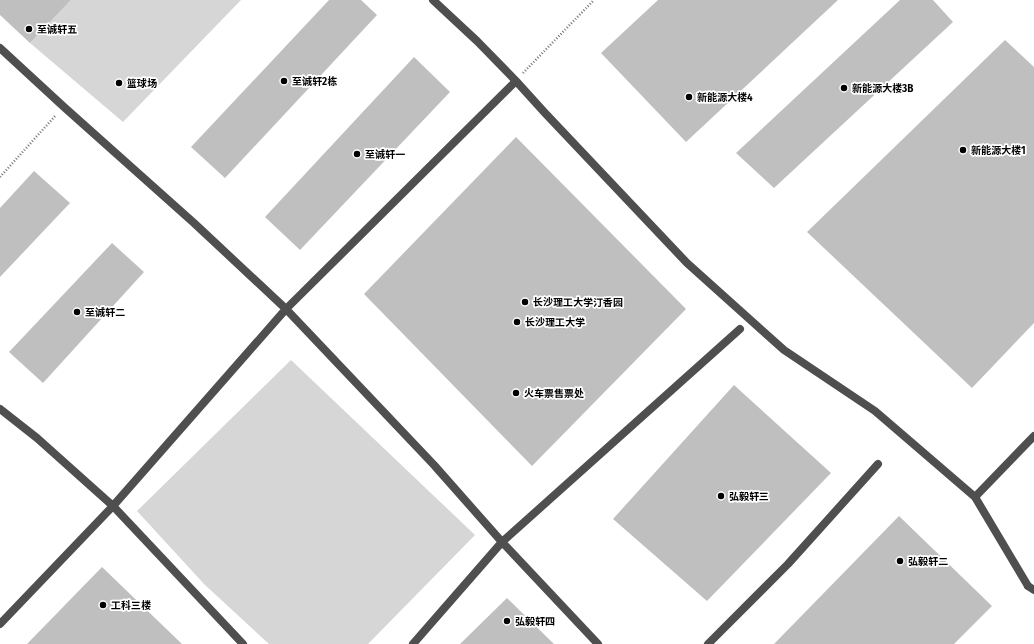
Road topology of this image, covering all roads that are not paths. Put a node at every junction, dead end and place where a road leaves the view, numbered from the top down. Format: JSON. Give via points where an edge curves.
{"nodes":[{"id":1,"x":433,"y":0,"type":"edge"},
{"id":2,"x":0,"y":48,"type":"edge"},
{"id":3,"x":516,"y":81,"type":"junction"},
{"id":4,"x":286,"y":309,"type":"junction"},
{"id":5,"x":740,"y":329,"type":"dead end"},
{"id":6,"x":0,"y":409,"type":"edge"},
{"id":7,"x":1034,"y":436,"type":"edge"},
{"id":8,"x":878,"y":464,"type":"dead end"},
{"id":9,"x":975,"y":497,"type":"junction"},
{"id":10,"x":113,"y":506,"type":"junction"},
{"id":11,"x":502,"y":542,"type":"junction"},
{"id":12,"x":1031,"y":588,"type":"edge"},
{"id":13,"x":0,"y":624,"type":"edge"},
{"id":14,"x":243,"y":644,"type":"edge"},
{"id":15,"x":413,"y":644,"type":"edge"},
{"id":16,"x":598,"y":644,"type":"edge"},
{"id":17,"x":708,"y":644,"type":"edge"}],
"edges":[{"from":1,"to":3,"type":"street"},
{"from":2,"to":4,"type":"street"},
{"from":3,"to":4,"type":"street"},
{"from":3,"to":9,"type":"street","via":[[687,263],[784,350],[876,410]]},
{"from":4,"to":10,"type":"street"},
{"from":4,"to":11,"type":"street","via":[[434,465]]},
{"from":5,"to":11,"type":"street"},
{"from":6,"to":10,"type":"street","via":[[37,438]]},
{"from":7,"to":9,"type":"street"},
{"from":8,"to":17,"type":"street","via":[[788,564]]},
{"from":9,"to":12,"type":"street"},
{"from":10,"to":13,"type":"street"},
{"from":10,"to":14,"type":"street"},
{"from":11,"to":15,"type":"street"},
{"from":11,"to":16,"type":"street"}]}
